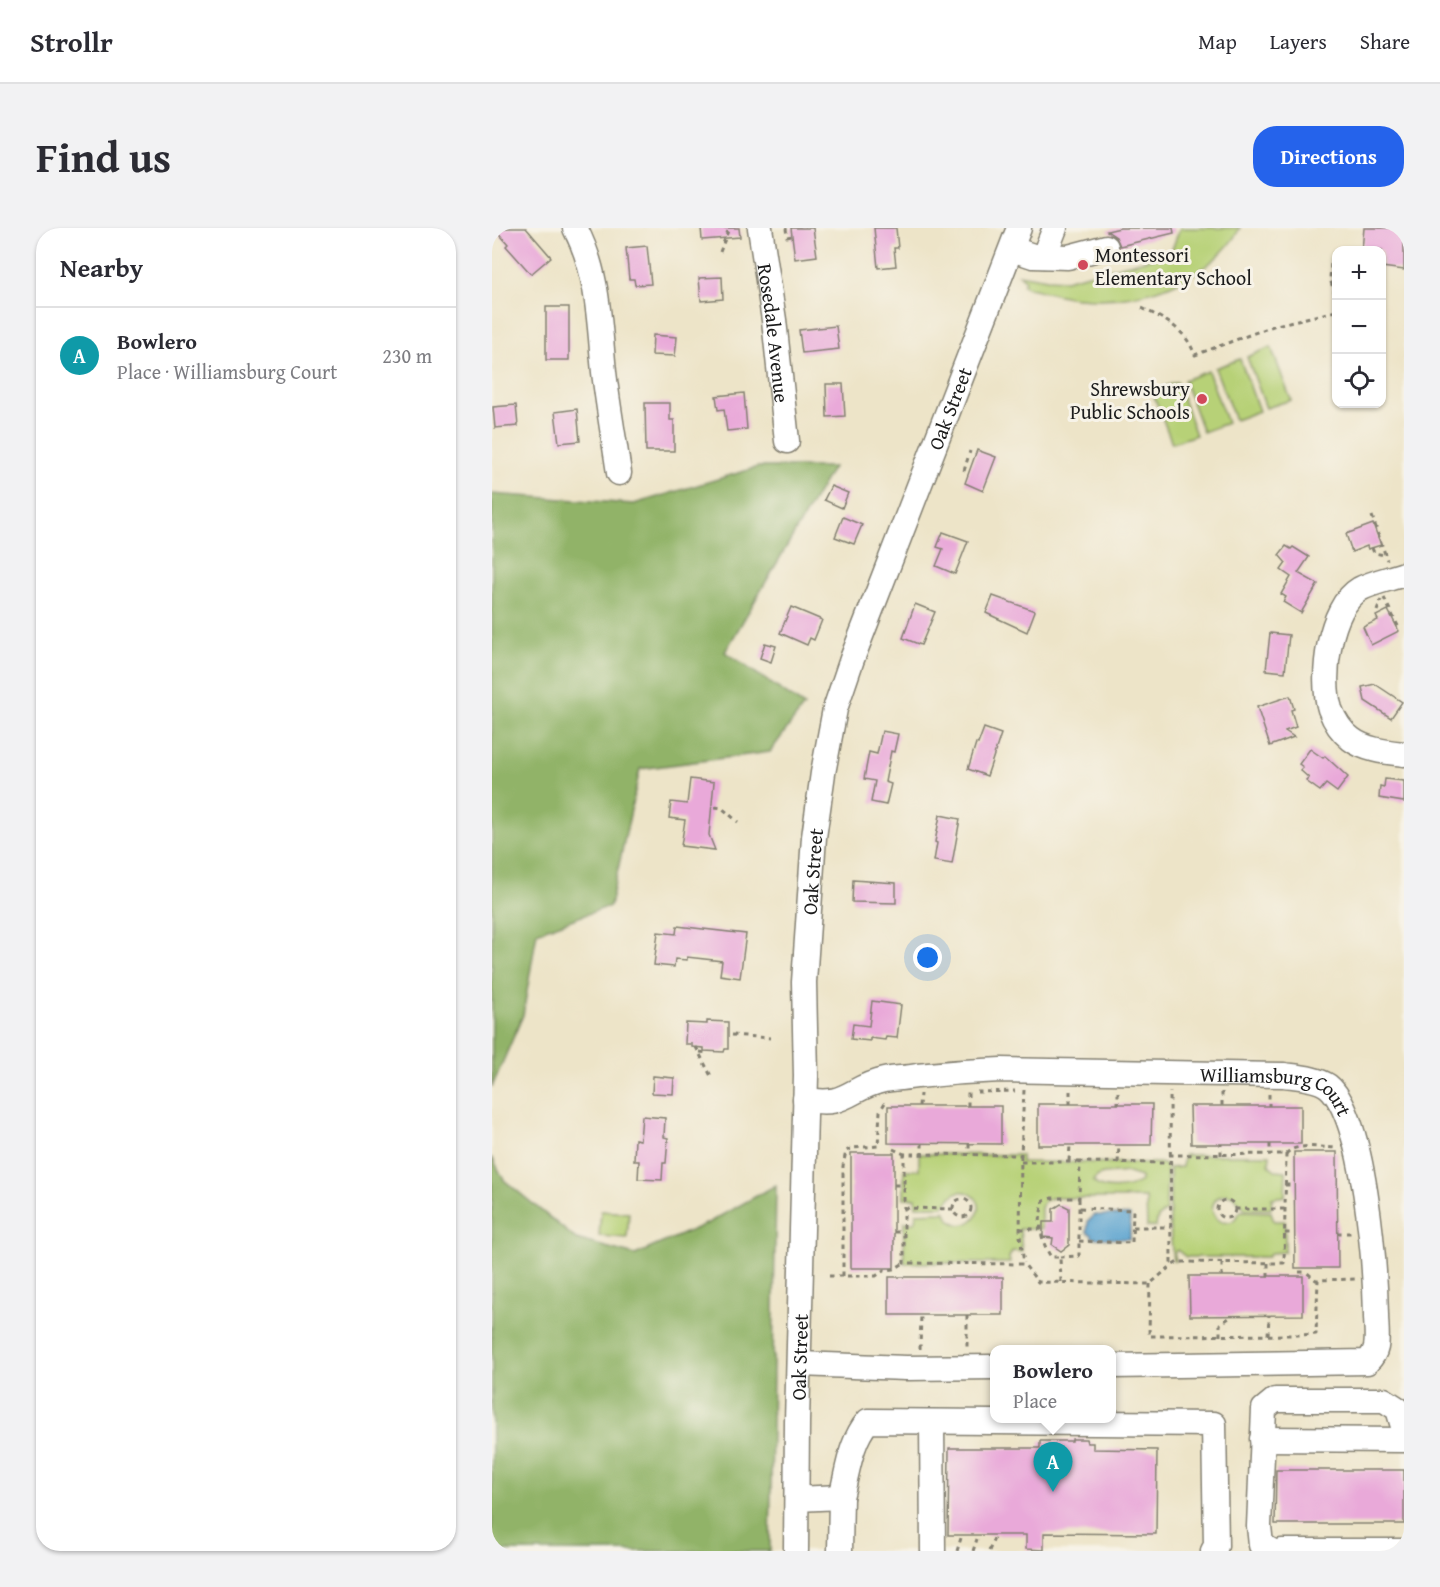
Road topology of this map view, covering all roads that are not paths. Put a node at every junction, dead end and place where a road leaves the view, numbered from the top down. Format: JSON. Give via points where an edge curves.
{"nodes":[{"id":1,"x":575,"y":228,"type":"edge"},
{"id":2,"x":760,"y":228,"type":"edge"},
{"id":3,"x":1055,"y":228,"type":"edge"},
{"id":4,"x":1015,"y":238,"type":"edge"},
{"id":5,"x":1106,"y":248,"type":"dead end"},
{"id":6,"x":1044,"y":256,"type":"junction"},
{"id":7,"x":787,"y":441,"type":"dead end"},
{"id":8,"x":619,"y":473,"type":"dead end"},
{"id":9,"x":1390,"y":573,"type":"edge"},
{"id":10,"x":1404,"y":754,"type":"edge"},
{"id":11,"x":805,"y":1099,"type":"junction"},
{"id":12,"x":799,"y":1364,"type":"junction"},
{"id":13,"x":1116,"y":1366,"type":"edge"},
{"id":14,"x":990,"y":1367,"type":"edge"},
{"id":15,"x":932,"y":1422,"type":"junction"},
{"id":16,"x":990,"y":1422,"type":"edge"},
{"id":17,"x":1073,"y":1423,"type":"edge"},
{"id":18,"x":1404,"y":1430,"type":"edge"},
{"id":19,"x":1262,"y":1439,"type":"junction"},
{"id":20,"x":1404,"y":1440,"type":"edge"},
{"id":21,"x":841,"y":1497,"type":"junction"},
{"id":22,"x":797,"y":1499,"type":"junction"},
{"id":23,"x":796,"y":1551,"type":"edge"},
{"id":24,"x":840,"y":1551,"type":"edge"},
{"id":25,"x":933,"y":1551,"type":"edge"},
{"id":26,"x":1213,"y":1551,"type":"edge"},
{"id":27,"x":1272,"y":1551,"type":"edge"},
{"id":28,"x":1282,"y":1551,"type":"edge"},
{"id":29,"x":1401,"y":1551,"type":"edge"}],
"edges":[{"from":1,"to":8,"type":"street","via":[[587,252],[594,280]]},
{"from":2,"to":7,"type":"street","name":"Rosedale Avenue"},
{"from":3,"to":6,"type":"street"},
{"from":4,"to":6,"type":"street","via":[[1033,256]]},
{"from":4,"to":11,"type":"street","name":"Oak Street","via":[[832,720],[813,844],[804,982]]},
{"from":5,"to":6,"type":"street","via":[[1068,257]]},
{"from":9,"to":10,"type":"street","via":[[1359,589],[1344,604],[1334,623],[1327,696],[1338,726],[1351,739],[1381,751]]},
{"from":11,"to":12,"type":"street","name":"Oak Street"},
{"from":11,"to":13,"type":"street","name":"Williamsburg Court","via":[[831,1102],[884,1080],[968,1071],[1025,1081],[1172,1087],[1284,1075],[1318,1081],[1328,1087],[1348,1119],[1364,1177],[1376,1347],[1367,1362]]},
{"from":12,"to":14,"type":"street"},
{"from":12,"to":22,"type":"street","name":"Oak Street"},
{"from":15,"to":16,"type":"street"},
{"from":15,"to":21,"type":"street","via":[[868,1421],[854,1444]]},
{"from":15,"to":25,"type":"street"},
{"from":17,"to":26,"type":"street","via":[[1214,1424]]},
{"from":18,"to":19,"type":"street","via":[[1398,1409],[1384,1400],[1275,1400],[1264,1409]]},
{"from":19,"to":20,"type":"street"},
{"from":19,"to":27,"type":"street","via":[[1259,1526],[1261,1545]]},
{"from":21,"to":22,"type":"street"},
{"from":21,"to":24,"type":"street"},
{"from":22,"to":23,"type":"street","name":"Oak Street"},
{"from":28,"to":29,"type":"street"}]}
